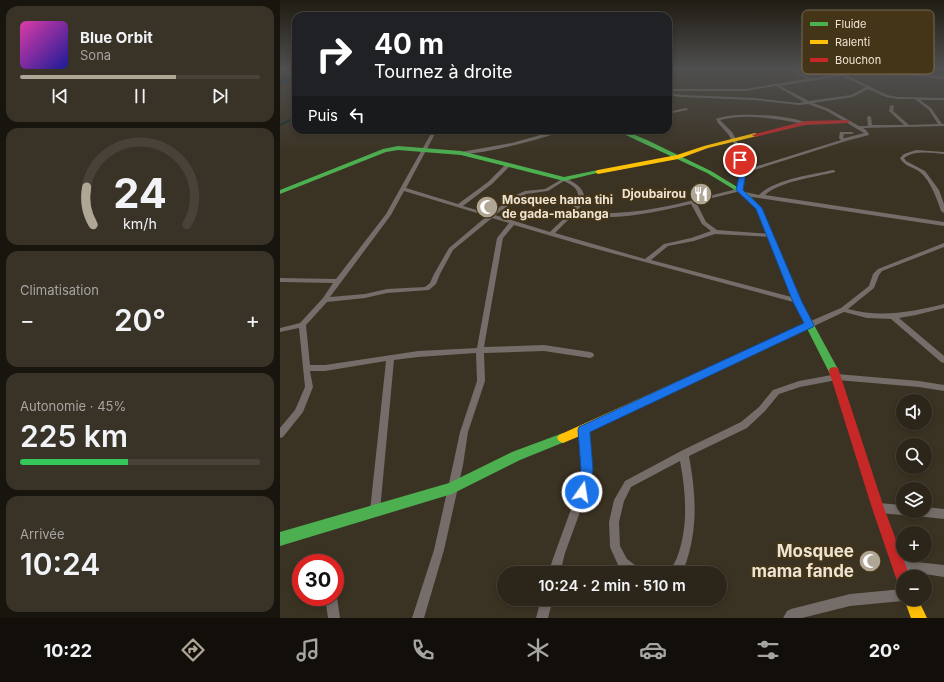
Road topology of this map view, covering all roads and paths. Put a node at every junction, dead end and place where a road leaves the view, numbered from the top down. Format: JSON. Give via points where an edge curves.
{"nodes":[{"id":1,"x":720,"y":98,"type":"edge"},
{"id":2,"x":800,"y":98,"type":"edge"},
{"id":3,"x":839,"y":98,"type":"edge"},
{"id":4,"x":905,"y":98,"type":"edge"},
{"id":5,"x":917,"y":99,"type":"junction"},
{"id":6,"x":944,"y":99,"type":"edge"},
{"id":7,"x":808,"y":102,"type":"junction"},
{"id":8,"x":892,"y":106,"type":"dead end"},
{"id":9,"x":686,"y":109,"type":"dead end"},
{"id":10,"x":672,"y":112,"type":"edge"},
{"id":11,"x":869,"y":117,"type":"dead end"},
{"id":12,"x":847,"y":122,"type":"junction"},
{"id":13,"x":805,"y":123,"type":"junction"},
{"id":14,"x":942,"y":125,"type":"edge"},
{"id":15,"x":870,"y":126,"type":"junction"},
{"id":16,"x":908,"y":126,"type":"junction"},
{"id":17,"x":858,"y":127,"type":"junction"},
{"id":18,"x":852,"y":133,"type":"dead end"},
{"id":19,"x":433,"y":134,"type":"edge"},
{"id":20,"x":551,"y":134,"type":"edge"},
{"id":21,"x":628,"y":134,"type":"edge"},
{"id":22,"x":735,"y":139,"type":"junction"},
{"id":23,"x":844,"y":140,"type":"junction"},
{"id":24,"x":424,"y":149,"type":"junction"},
{"id":25,"x":461,"y":153,"type":"junction"},
{"id":26,"x":944,"y":153,"type":"edge"},
{"id":27,"x":678,"y":157,"type":"junction"},
{"id":28,"x":508,"y":165,"type":"junction"},
{"id":29,"x":833,"y":171,"type":"dead end"},
{"id":30,"x":743,"y":172,"type":"junction"},
{"id":31,"x":564,"y":179,"type":"junction"},
{"id":32,"x":402,"y":189,"type":"junction"},
{"id":33,"x":280,"y":192,"type":"edge"},
{"id":34,"x":742,"y":192,"type":"junction"},
{"id":35,"x":761,"y":196,"type":"junction"},
{"id":36,"x":693,"y":202,"type":"junction"},
{"id":37,"x":459,"y":206,"type":"junction"},
{"id":38,"x":944,"y":211,"type":"edge"},
{"id":39,"x":573,"y":212,"type":"junction"},
{"id":40,"x":491,"y":216,"type":"junction"},
{"id":41,"x":512,"y":223,"type":"junction"},
{"id":42,"x":944,"y":224,"type":"edge"},
{"id":43,"x":715,"y":232,"type":"junction"},
{"id":44,"x":551,"y":234,"type":"junction"},
{"id":45,"x":771,"y":236,"type":"junction"},
{"id":46,"x":944,"y":245,"type":"edge"},
{"id":47,"x":646,"y":261,"type":"junction"},
{"id":48,"x":280,"y":280,"type":"edge"},
{"id":49,"x":338,"y":281,"type":"junction"},
{"id":50,"x":326,"y":300,"type":"junction"},
{"id":51,"x":797,"y":302,"type":"junction"},
{"id":52,"x":944,"y":306,"type":"edge"},
{"id":53,"x":843,"y":310,"type":"junction"},
{"id":54,"x":891,"y":315,"type":"junction"},
{"id":55,"x":302,"y":325,"type":"junction"},
{"id":56,"x":809,"y":325,"type":"junction"},
{"id":57,"x":280,"y":330,"type":"edge"},
{"id":58,"x":480,"y":350,"type":"junction"},
{"id":59,"x":590,"y":355,"type":"dead end"},
{"id":60,"x":390,"y":358,"type":"junction"},
{"id":61,"x":944,"y":360,"type":"edge"},
{"id":62,"x":306,"y":368,"type":"junction"},
{"id":63,"x":837,"y":377,"type":"junction"},
{"id":64,"x":944,"y":388,"type":"edge"},
{"id":65,"x":584,"y":430,"type":"junction"},
{"id":66,"x":280,"y":434,"type":"edge"},
{"id":67,"x":684,"y":454,"type":"junction"},
{"id":68,"x":452,"y":488,"type":"junction"},
{"id":69,"x":878,"y":508,"type":"junction"},
{"id":70,"x":896,"y":509,"type":"edge"},
{"id":71,"x":375,"y":511,"type":"junction"},
{"id":72,"x":932,"y":513,"type":"edge"},
{"id":73,"x":944,"y":514,"type":"edge"},
{"id":74,"x":280,"y":539,"type":"edge"},
{"id":75,"x":899,"y":565,"type":"junction"},
{"id":76,"x":556,"y":566,"type":"edge"},
{"id":77,"x":627,"y":566,"type":"edge"},
{"id":78,"x":679,"y":566,"type":"edge"},
{"id":79,"x":901,"y":570,"type":"edge"},
{"id":80,"x":944,"y":571,"type":"edge"},
{"id":81,"x":896,"y":596,"type":"edge"},
{"id":82,"x":332,"y":606,"type":"edge"},
{"id":83,"x":545,"y":606,"type":"edge"},
{"id":84,"x":914,"y":606,"type":"edge"},
{"id":85,"x":334,"y":618,"type":"edge"},
{"id":86,"x":418,"y":618,"type":"edge"},
{"id":87,"x":542,"y":618,"type":"edge"},
{"id":88,"x":789,"y":618,"type":"edge"},
{"id":89,"x":919,"y":618,"type":"edge"}],
"edges":[{"from":1,"to":7,"type":"street","via":[[791,104]]},
{"from":2,"to":7,"type":"street"},
{"from":3,"to":7,"type":"street"},
{"from":4,"to":5,"type":"street"},
{"from":5,"to":6,"type":"street"},
{"from":5,"to":14,"type":"street","via":[[930,109]]},
{"from":7,"to":12,"type":"street","via":[[828,110]]},
{"from":8,"to":16,"type":"street","via":[[891,111]]},
{"from":9,"to":10,"type":"street"},
{"from":11,"to":15,"type":"street"},
{"from":12,"to":13,"type":"street"},
{"from":12,"to":17,"type":"street"},
{"from":13,"to":22,"type":"street"},
{"from":13,"to":22,"type":"street","via":[[749,116],[718,119]]},
{"from":14,"to":16,"type":"street"},
{"from":15,"to":16,"type":"street"},
{"from":15,"to":17,"type":"street"},
{"from":17,"to":23,"type":"street","via":[[867,134]]},
{"from":18,"to":23,"type":"street","via":[[842,133],[841,138]]},
{"from":19,"to":24,"type":"street"},
{"from":20,"to":25,"type":"street","via":[[528,142]]},
{"from":21,"to":27,"type":"street"},
{"from":22,"to":27,"type":"street"},
{"from":22,"to":30,"type":"street"},
{"from":23,"to":30,"type":"street"},
{"from":24,"to":25,"type":"street"},
{"from":24,"to":32,"type":"street"},
{"from":24,"to":33,"type":"street","via":[[385,150]]},
{"from":25,"to":28,"type":"street"},
{"from":26,"to":38,"type":"street","via":[[914,152],[905,154],[902,158],[904,162],[923,172],[938,188]]},
{"from":27,"to":31,"type":"street"},
{"from":27,"to":34,"type":"street"},
{"from":28,"to":31,"type":"street"},
{"from":28,"to":37,"type":"street","via":[[490,183]]},
{"from":29,"to":35,"type":"street","via":[[783,183],[767,190]]},
{"from":30,"to":34,"type":"street"},
{"from":31,"to":39,"type":"street","via":[[576,186],[581,193],[581,201]]},
{"from":31,"to":40,"type":"street","via":[[546,190],[518,196]]},
{"from":32,"to":37,"type":"street"},
{"from":32,"to":49,"type":"street","via":[[384,220]]},
{"from":34,"to":35,"type":"street"},
{"from":34,"to":36,"type":"street"},
{"from":34,"to":45,"type":"street","via":[[759,208]]},
{"from":35,"to":42,"type":"street"},
{"from":36,"to":39,"type":"street","via":[[628,214]]},
{"from":36,"to":43,"type":"street","via":[[704,222]]},
{"from":37,"to":40,"type":"street"},
{"from":39,"to":44,"type":"street"},
{"from":40,"to":41,"type":"street"},
{"from":40,"to":50,"type":"street","via":[[451,249],[433,284],[427,289],[387,291]]},
{"from":41,"to":44,"type":"street"},
{"from":41,"to":58,"type":"street","via":[[500,238]]},
{"from":43,"to":45,"type":"street"},
{"from":43,"to":47,"type":"street","via":[[666,245]]},
{"from":44,"to":47,"type":"street"},
{"from":45,"to":51,"type":"street"},
{"from":46,"to":53,"type":"street","via":[[880,270],[872,287]]},
{"from":47,"to":51,"type":"street"},
{"from":48,"to":49,"type":"street"},
{"from":49,"to":50,"type":"street"},
{"from":50,"to":55,"type":"street"},
{"from":51,"to":56,"type":"street"},
{"from":52,"to":54,"type":"street"},
{"from":53,"to":54,"type":"street","via":[[868,316]]},
{"from":53,"to":56,"type":"street"},
{"from":54,"to":61,"type":"street"},
{"from":55,"to":57,"type":"street"},
{"from":55,"to":62,"type":"street"},
{"from":56,"to":63,"type":"street"},
{"from":56,"to":65,"type":"street"},
{"from":58,"to":59,"type":"street","via":[[544,348]]},
{"from":58,"to":60,"type":"street"},
{"from":58,"to":68,"type":"street","via":[[481,381],[464,432]]},
{"from":60,"to":62,"type":"street","via":[[325,368]]},
{"from":60,"to":71,"type":"street"},
{"from":62,"to":66,"type":"street","via":[[309,387],[299,412]]},
{"from":63,"to":64,"type":"street"},
{"from":63,"to":67,"type":"street","via":[[799,384],[776,392],[744,425]]},
{"from":63,"to":69,"type":"street"},
{"from":65,"to":68,"type":"street","via":[[516,456]]},
{"from":65,"to":76,"type":"street","via":[[587,470]]},
{"from":67,"to":77,"type":"street","via":[[628,484],[619,500],[614,522],[615,547]]},
{"from":67,"to":78,"type":"street","via":[[690,491],[690,531]]},
{"from":68,"to":71,"type":"street"},
{"from":68,"to":86,"type":"street","via":[[439,550]]},
{"from":69,"to":70,"type":"street"},
{"from":69,"to":75,"type":"street"},
{"from":71,"to":74,"type":"street"},
{"from":72,"to":73,"type":"street"},
{"from":75,"to":79,"type":"street"},
{"from":75,"to":80,"type":"street"},
{"from":81,"to":88,"type":"street","via":[[850,600]]},
{"from":82,"to":85,"type":"street"},
{"from":83,"to":87,"type":"street"},
{"from":84,"to":89,"type":"street"}]}
